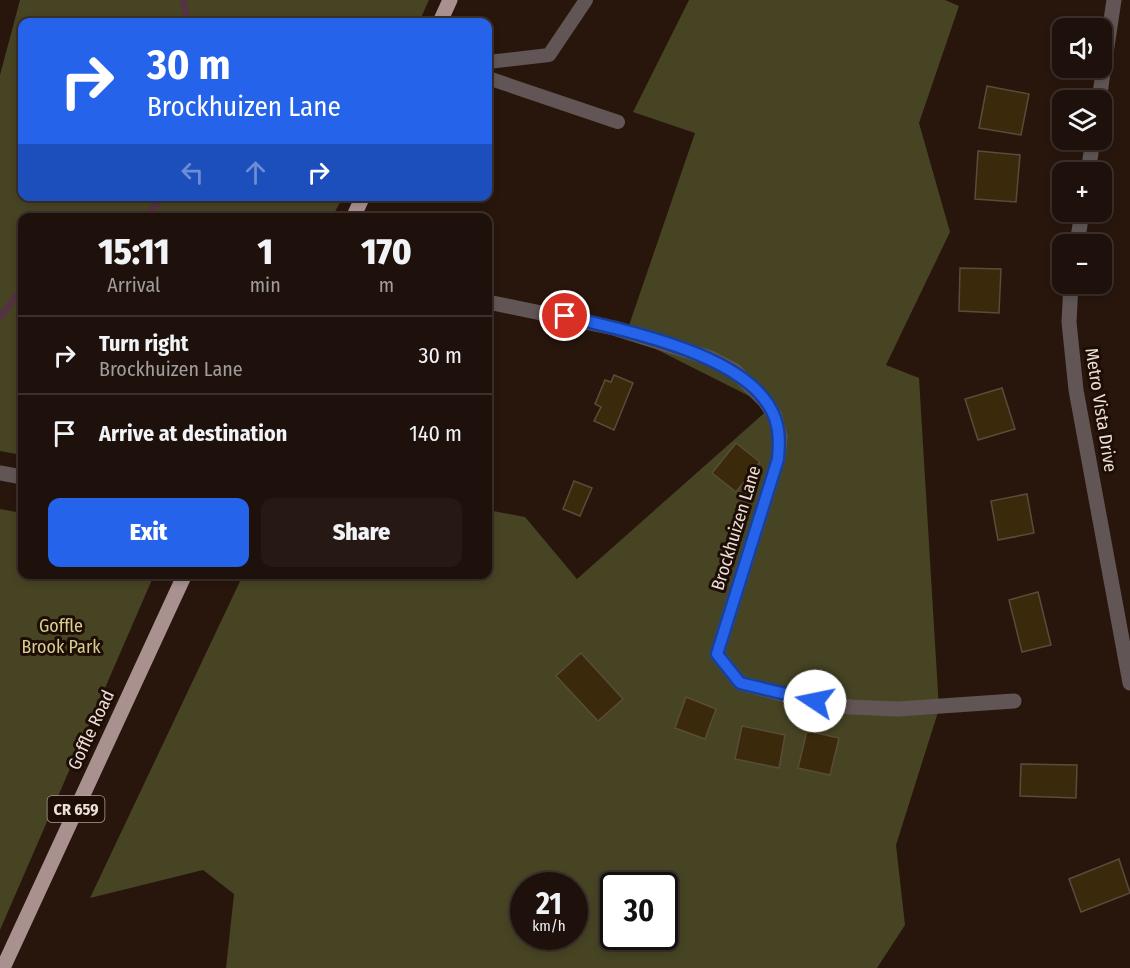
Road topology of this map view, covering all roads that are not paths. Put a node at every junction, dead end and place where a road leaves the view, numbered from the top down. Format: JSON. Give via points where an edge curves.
{"nodes":[{"id":1,"x":450,"y":0,"type":"edge"},
{"id":2,"x":586,"y":0,"type":"edge"},
{"id":3,"x":1114,"y":0,"type":"edge"},
{"id":4,"x":442,"y":18,"type":"edge"},
{"id":5,"x":492,"y":62,"type":"edge"},
{"id":6,"x":492,"y":79,"type":"edge"},
{"id":7,"x":1100,"y":90,"type":"edge"},
{"id":8,"x":618,"y":122,"type":"dead end"},
{"id":9,"x":1070,"y":294,"type":"edge"},
{"id":10,"x":492,"y":303,"type":"edge"},
{"id":11,"x":0,"y":473,"type":"edge"},
{"id":12,"x":18,"y":476,"type":"edge"},
{"id":13,"x":183,"y":579,"type":"edge"},
{"id":14,"x":1130,"y":683,"type":"edge"},
{"id":15,"x":1014,"y":701,"type":"dead end"},
{"id":16,"x":3,"y":968,"type":"edge"}],
"edges":[{"from":1,"to":4,"type":"main road"},
{"from":2,"to":5,"type":"lane","via":[[549,55]]},
{"from":3,"to":7,"type":"street"},
{"from":6,"to":8,"type":"lane"},
{"from":9,"to":14,"type":"street","name":"Metro Vista Drive","via":[[1069,322],[1076,390]]},
{"from":10,"to":15,"type":"street","name":"Brockhuizen Lane","via":[[614,328],[710,358],[735,371],[770,409],[780,437],[778,459],[717,654],[740,683],[851,706],[898,709]]},
{"from":11,"to":12,"type":"street"},
{"from":13,"to":16,"type":"main road","name":"Goffle Road","number":"CR 659"}]}
